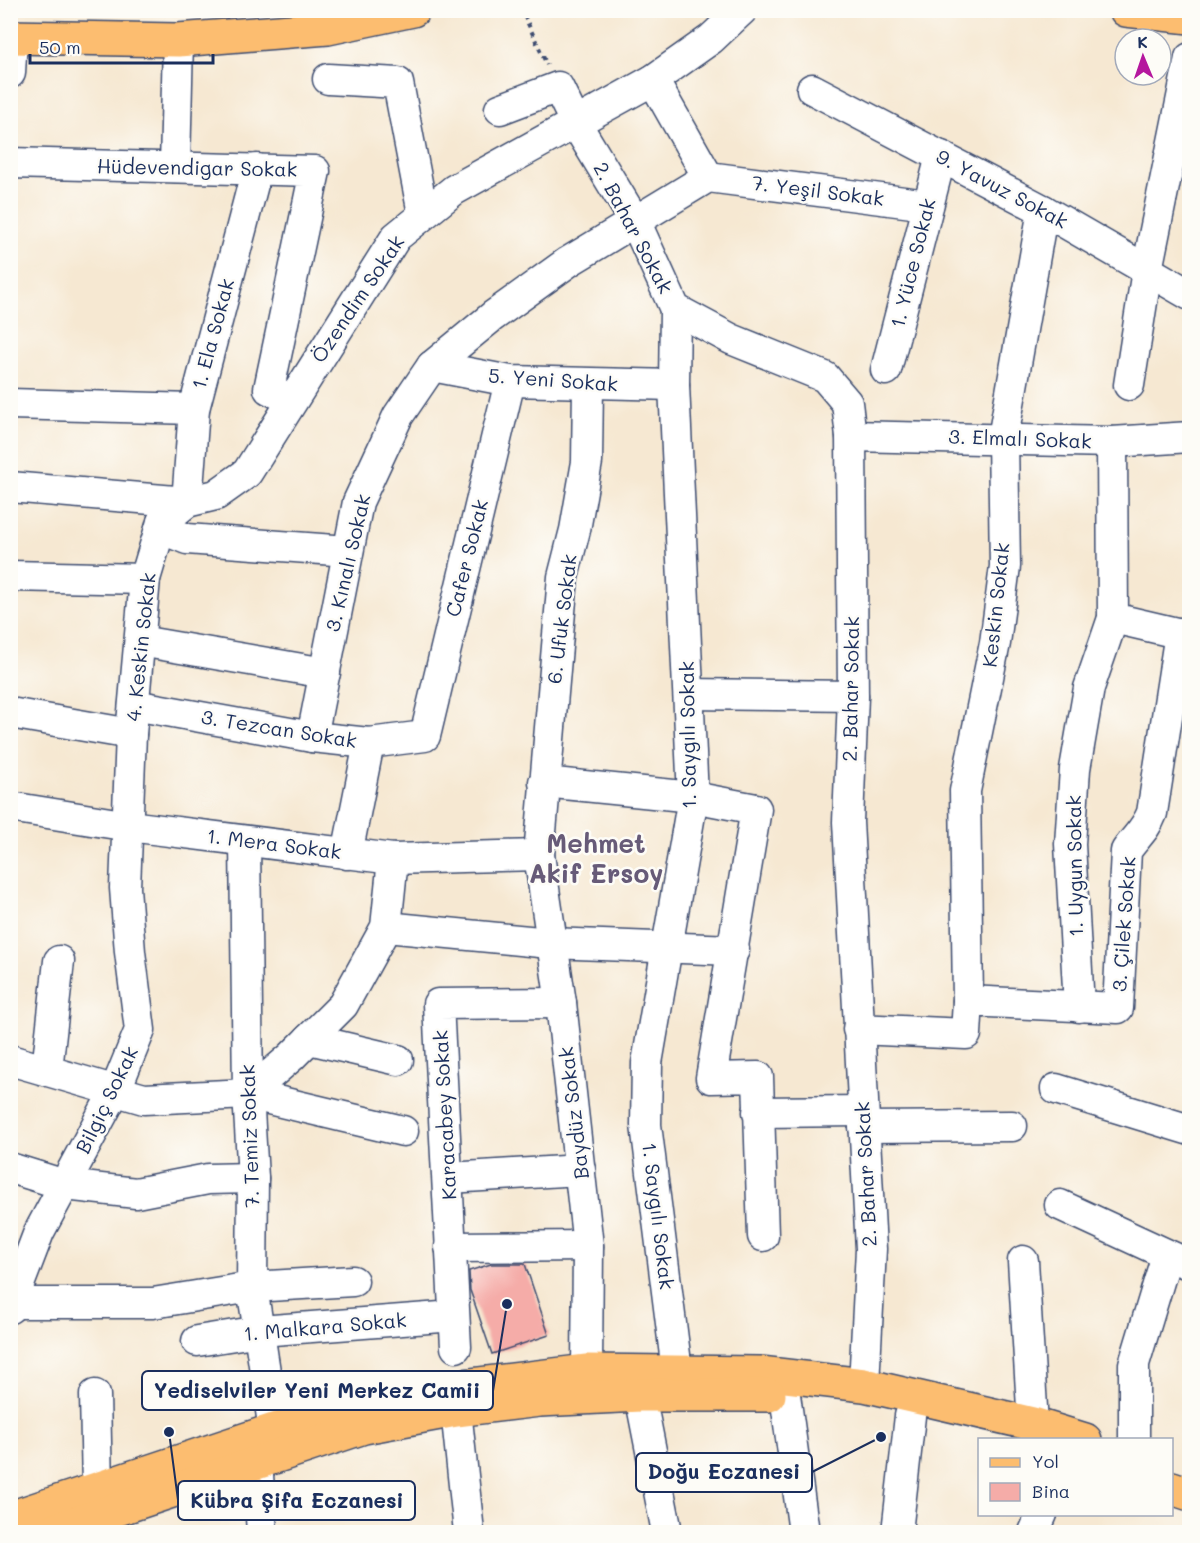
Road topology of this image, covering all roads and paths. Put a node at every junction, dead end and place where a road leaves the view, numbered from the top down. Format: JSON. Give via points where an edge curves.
{"nodes":[{"id":1,"x":413,"y":10,"type":"edge"},
{"id":2,"x":742,"y":10,"type":"edge"},
{"id":3,"x":1126,"y":10,"type":"edge"},
{"id":4,"x":524,"y":15,"type":"dead end"},
{"id":5,"x":1190,"y":17,"type":"edge"},
{"id":6,"x":11,"y":38,"type":"edge"},
{"id":7,"x":178,"y":40,"type":"junction"},
{"id":8,"x":1190,"y":58,"type":"edge"},
{"id":9,"x":10,"y":73,"type":"edge"},
{"id":10,"x":328,"y":80,"type":"dead end"},
{"id":11,"x":653,"y":80,"type":"junction"},
{"id":12,"x":558,"y":87,"type":"junction"},
{"id":13,"x":812,"y":89,"type":"dead end"},
{"id":14,"x":500,"y":109,"type":"dead end"},
{"id":15,"x":575,"y":122,"type":"junction"},
{"id":16,"x":941,"y":156,"type":"junction"},
{"id":17,"x":10,"y":163,"type":"edge"},
{"id":18,"x":174,"y":167,"type":"junction"},
{"id":19,"x":257,"y":169,"type":"junction"},
{"id":20,"x":708,"y":177,"type":"junction"},
{"id":21,"x":1177,"y":191,"type":"edge"},
{"id":22,"x":928,"y":206,"type":"junction"},
{"id":23,"x":1043,"y":210,"type":"junction"},
{"id":24,"x":423,"y":214,"type":"junction"},
{"id":25,"x":636,"y":223,"type":"junction"},
{"id":26,"x":1147,"y":270,"type":"junction"},
{"id":27,"x":1190,"y":295,"type":"edge"},
{"id":28,"x":675,"y":309,"type":"junction"},
{"id":29,"x":432,"y":366,"type":"junction"},
{"id":30,"x":886,"y":370,"type":"dead end"},
{"id":31,"x":510,"y":381,"type":"junction"},
{"id":32,"x":588,"y":384,"type":"junction"},
{"id":33,"x":674,"y":385,"type":"junction"},
{"id":34,"x":1129,"y":385,"type":"dead end"},
{"id":35,"x":292,"y":400,"type":"junction"},
{"id":36,"x":10,"y":404,"type":"edge"},
{"id":37,"x":194,"y":409,"type":"junction"},
{"id":38,"x":850,"y":436,"type":"junction"},
{"id":39,"x":1190,"y":437,"type":"edge"},
{"id":40,"x":1003,"y":438,"type":"junction"},
{"id":41,"x":1112,"y":442,"type":"junction"},
{"id":42,"x":10,"y":487,"type":"edge"},
{"id":43,"x":188,"y":502,"type":"junction"},
{"id":44,"x":162,"y":522,"type":"junction"},
{"id":45,"x":348,"y":550,"type":"junction"},
{"id":46,"x":10,"y":576,"type":"edge"},
{"id":47,"x":145,"y":579,"type":"junction"},
{"id":48,"x":1113,"y":618,"type":"junction"},
{"id":49,"x":1184,"y":634,"type":"edge"},
{"id":50,"x":140,"y":641,"type":"junction"},
{"id":51,"x":325,"y":673,"type":"junction"},
{"id":52,"x":689,"y":694,"type":"junction"},
{"id":53,"x":853,"y":696,"type":"junction"},
{"id":54,"x":134,"y":705,"type":"junction"},
{"id":55,"x":10,"y":713,"type":"edge"},
{"id":56,"x":131,"y":734,"type":"junction"},
{"id":57,"x":425,"y":736,"type":"joint"},
{"id":58,"x":312,"y":737,"type":"junction"},
{"id":59,"x":369,"y":743,"type":"junction"},
{"id":60,"x":544,"y":782,"type":"junction"},
{"id":61,"x":693,"y":797,"type":"junction"},
{"id":62,"x":10,"y":807,"type":"edge"},
{"id":63,"x":129,"y":826,"type":"junction"},
{"id":64,"x":245,"y":841,"type":"junction"},
{"id":65,"x":347,"y":854,"type":"junction"},
{"id":66,"x":539,"y":855,"type":"junction"},
{"id":67,"x":393,"y":860,"type":"junction"},
{"id":68,"x":386,"y":927,"type":"junction"},
{"id":69,"x":550,"y":943,"type":"junction"},
{"id":70,"x":668,"y":947,"type":"junction"},
{"id":71,"x":734,"y":950,"type":"junction"},
{"id":72,"x":60,"y":960,"type":"dead end"},
{"id":73,"x":968,"y":1001,"type":"junction"},
{"id":74,"x":561,"y":1003,"type":"junction"},
{"id":75,"x":1079,"y":1006,"type":"junction"},
{"id":76,"x":858,"y":1029,"type":"junction"},
{"id":77,"x":309,"y":1039,"type":"junction"},
{"id":78,"x":10,"y":1060,"type":"edge"},
{"id":79,"x":398,"y":1060,"type":"dead end"},
{"id":80,"x":47,"y":1070,"type":"junction"},
{"id":81,"x":116,"y":1089,"type":"junction"},
{"id":82,"x":1056,"y":1089,"type":"dead end"},
{"id":83,"x":248,"y":1094,"type":"junction"},
{"id":84,"x":758,"y":1112,"type":"junction"},
{"id":85,"x":863,"y":1119,"type":"junction"},
{"id":86,"x":1012,"y":1126,"type":"dead end"},
{"id":87,"x":1190,"y":1130,"type":"edge"},
{"id":88,"x":403,"y":1131,"type":"dead end"},
{"id":89,"x":10,"y":1168,"type":"edge"},
{"id":90,"x":580,"y":1170,"type":"junction"},
{"id":91,"x":253,"y":1178,"type":"junction"},
{"id":92,"x":449,"y":1178,"type":"junction"},
{"id":93,"x":65,"y":1185,"type":"junction"},
{"id":94,"x":1060,"y":1205,"type":"dead end"},
{"id":95,"x":763,"y":1236,"type":"dead end"},
{"id":96,"x":588,"y":1246,"type":"junction"},
{"id":97,"x":450,"y":1247,"type":"junction"},
{"id":98,"x":1178,"y":1260,"type":"edge"},
{"id":99,"x":1023,"y":1261,"type":"dead end"},
{"id":100,"x":17,"y":1273,"type":"edge"},
{"id":101,"x":353,"y":1281,"type":"dead end"},
{"id":102,"x":252,"y":1287,"type":"junction"},
{"id":103,"x":12,"y":1305,"type":"edge"},
{"id":104,"x":454,"y":1316,"type":"junction"},
{"id":105,"x":260,"y":1331,"type":"junction"},
{"id":106,"x":197,"y":1341,"type":"dead end"},
{"id":107,"x":456,"y":1347,"type":"dead end"},
{"id":108,"x":587,"y":1371,"type":"junction"},
{"id":109,"x":677,"y":1371,"type":"junction"},
{"id":110,"x":864,"y":1384,"type":"junction"},
{"id":111,"x":95,"y":1395,"type":"dead end"},
{"id":112,"x":640,"y":1395,"type":"junction"},
{"id":113,"x":785,"y":1395,"type":"junction"},
{"id":114,"x":456,"y":1410,"type":"junction"},
{"id":115,"x":910,"y":1416,"type":"junction"},
{"id":116,"x":1033,"y":1424,"type":"junction"},
{"id":117,"x":274,"y":1430,"type":"junction"},
{"id":118,"x":996,"y":1438,"type":"edge"},
{"id":119,"x":1078,"y":1438,"type":"edge"},
{"id":120,"x":1134,"y":1438,"type":"edge"},
{"id":121,"x":257,"y":1461,"type":"junction"},
{"id":122,"x":1173,"y":1464,"type":"edge"},
{"id":123,"x":1190,"y":1469,"type":"edge"},
{"id":124,"x":1173,"y":1488,"type":"edge"},
{"id":125,"x":1190,"y":1494,"type":"edge"},
{"id":126,"x":101,"y":1512,"type":"edge"},
{"id":127,"x":1042,"y":1516,"type":"edge"},
{"id":128,"x":10,"y":1518,"type":"edge"},
{"id":129,"x":49,"y":1533,"type":"edge"},
{"id":130,"x":262,"y":1533,"type":"edge"},
{"id":131,"x":469,"y":1533,"type":"edge"},
{"id":132,"x":667,"y":1533,"type":"edge"},
{"id":133,"x":804,"y":1533,"type":"edge"},
{"id":134,"x":897,"y":1533,"type":"edge"},
{"id":135,"x":1034,"y":1533,"type":"edge"}],
"edges":[{"from":1,"to":7,"type":"main road","via":[[328,28]]},
{"from":2,"to":11,"type":"street","name":"Özendim Sokak","via":[[711,39]]},
{"from":3,"to":5,"type":"main road"},
{"from":4,"to":12,"type":"path"},
{"from":6,"to":7,"type":"main road"},
{"from":6,"to":9,"type":"street"},
{"from":7,"to":18,"type":"street"},
{"from":8,"to":21,"type":"street"},
{"from":10,"to":24,"type":"street","via":[[398,83]]},
{"from":11,"to":15,"type":"street","name":"Özendim Sokak"},
{"from":11,"to":20,"type":"street"},
{"from":12,"to":14,"type":"street"},
{"from":12,"to":15,"type":"street","name":"2. Bahar Sokak"},
{"from":13,"to":16,"type":"street","name":"9. Yavuz Sokak"},
{"from":15,"to":24,"type":"street","name":"Özendim Sokak","via":[[454,190]]},
{"from":15,"to":25,"type":"street","name":"2. Bahar Sokak"},
{"from":16,"to":22,"type":"street","name":"1. Yüce Sokak"},
{"from":16,"to":23,"type":"street","name":"9. Yavuz Sokak"},
{"from":17,"to":18,"type":"street","name":"Hüdevendigar Sokak"},
{"from":18,"to":19,"type":"street","name":"Hüdevendigar Sokak"},
{"from":19,"to":35,"type":"street","name":"Hüdevendigar Sokak","via":[[315,171],[269,389]]},
{"from":19,"to":37,"type":"street","name":"1. Ela Sokak"},
{"from":20,"to":22,"type":"street","name":"7. Yeşil Sokak"},
{"from":20,"to":25,"type":"street"},
{"from":21,"to":26,"type":"street"},
{"from":22,"to":30,"type":"street","name":"1. Yüce Sokak"},
{"from":23,"to":26,"type":"street","name":"9. Yavuz Sokak"},
{"from":23,"to":40,"type":"street","name":"Keskin Sokak"},
{"from":24,"to":35,"type":"street","name":"Özendim Sokak","via":[[396,237]]},
{"from":25,"to":28,"type":"street","name":"2. Bahar Sokak"},
{"from":25,"to":29,"type":"street","name":"3. Kınalı Sokak","via":[[559,269]]},
{"from":26,"to":27,"type":"street","name":"9. Yavuz Sokak"},
{"from":26,"to":34,"type":"street"},
{"from":28,"to":33,"type":"street","name":"1. Saygılı Sokak"},
{"from":28,"to":38,"type":"street","name":"2. Bahar Sokak","via":[[731,339],[825,377],[847,403]]},
{"from":29,"to":31,"type":"street","name":"5. Yeni Sokak"},
{"from":29,"to":45,"type":"street","name":"3. Kınalı Sokak","via":[[398,416],[358,502]]},
{"from":31,"to":32,"type":"street","name":"5. Yeni Sokak"},
{"from":31,"to":57,"type":"street","name":"Cafer Sokak"},
{"from":32,"to":33,"type":"street","name":"5. Yeni Sokak"},
{"from":32,"to":60,"type":"street","name":"6. Ufuk Sokak","via":[[587,462],[563,577]]},
{"from":33,"to":52,"type":"street","name":"1. Saygılı Sokak"},
{"from":35,"to":43,"type":"street","name":"Özendim Sokak","via":[[248,473],[216,495]]},
{"from":36,"to":37,"type":"street"},
{"from":37,"to":43,"type":"street","name":"1. Ela Sokak"},
{"from":38,"to":40,"type":"street","name":"3. Elmalı Sokak"},
{"from":38,"to":53,"type":"street","name":"2. Bahar Sokak"},
{"from":39,"to":41,"type":"street","name":"3. Elmalı Sokak"},
{"from":40,"to":41,"type":"street","name":"3. Elmalı Sokak"},
{"from":40,"to":73,"type":"street","name":"Keskin Sokak","via":[[1005,566],[995,643],[965,791]]},
{"from":41,"to":48,"type":"street","name":"1. Uygun Sokak"},
{"from":42,"to":43,"type":"street","name":"Özendim Sokak"},
{"from":43,"to":44,"type":"street"},
{"from":44,"to":45,"type":"street","via":[[172,533],[188,539]]},
{"from":44,"to":47,"type":"street","name":"4. Keskin Sokak"},
{"from":45,"to":51,"type":"street","name":"3. Kınalı Sokak"},
{"from":46,"to":47,"type":"street"},
{"from":47,"to":50,"type":"street","name":"4. Keskin Sokak"},
{"from":48,"to":49,"type":"street"},
{"from":48,"to":75,"type":"street","name":"1. Uygun Sokak","via":[[1089,688],[1075,769],[1070,844]]},
{"from":49,"to":75,"type":"street","name":"3. Çilek Sokak","via":[[1152,813],[1145,831],[1134,838],[1126,851],[1118,1008]]},
{"from":50,"to":51,"type":"street"},
{"from":50,"to":54,"type":"street","name":"4. Keskin Sokak"},
{"from":51,"to":58,"type":"street","name":"3. Kınalı Sokak"},
{"from":52,"to":53,"type":"street"},
{"from":52,"to":61,"type":"street","name":"1. Saygılı Sokak"},
{"from":53,"to":76,"type":"street","name":"2. Bahar Sokak","via":[[848,822]]},
{"from":54,"to":56,"type":"street","name":"4. Keskin Sokak"},
{"from":54,"to":58,"type":"street","name":"3. Tezcan Sokak"},
{"from":55,"to":56,"type":"street"},
{"from":56,"to":63,"type":"street","name":"Bilgiç Sokak"},
{"from":57,"to":59,"type":"street","name":"3. Tezcan Sokak"},
{"from":58,"to":59,"type":"street","name":"3. Tezcan Sokak"},
{"from":59,"to":65,"type":"street"},
{"from":60,"to":61,"type":"street"},
{"from":60,"to":66,"type":"street","name":"6. Ufuk Sokak"},
{"from":61,"to":70,"type":"street","name":"1. Saygılı Sokak"},
{"from":61,"to":71,"type":"street","via":[[756,809]]},
{"from":62,"to":63,"type":"street","name":"1. Mera Sokak"},
{"from":63,"to":64,"type":"street","name":"1. Mera Sokak"},
{"from":63,"to":81,"type":"street","name":"Bilgiç Sokak","via":[[126,888],[140,1030]]},
{"from":64,"to":65,"type":"street","name":"1. Mera Sokak"},
{"from":64,"to":83,"type":"street","name":"7. Temiz Sokak"},
{"from":65,"to":67,"type":"street","name":"1. Mera Sokak"},
{"from":66,"to":67,"type":"street","name":"1. Mera Sokak"},
{"from":66,"to":69,"type":"street","name":"Baydüz Sokak"},
{"from":67,"to":68,"type":"street"},
{"from":68,"to":69,"type":"street"},
{"from":68,"to":77,"type":"street","via":[[343,1005]]},
{"from":69,"to":70,"type":"street"},
{"from":69,"to":74,"type":"street","name":"Baydüz Sokak"},
{"from":70,"to":71,"type":"street"},
{"from":70,"to":109,"type":"street","name":"1. Saygılı Sokak","via":[[647,1063],[646,1125]]},
{"from":71,"to":84,"type":"street","via":[[711,1078],[758,1077]]},
{"from":72,"to":80,"type":"street"},
{"from":73,"to":75,"type":"street"},
{"from":73,"to":76,"type":"street","name":"Keskin Sokak","via":[[966,1034]]},
{"from":74,"to":90,"type":"street","name":"Baydüz Sokak"},
{"from":74,"to":92,"type":"street","name":"Karacabey Sokak","via":[[438,1004]]},
{"from":76,"to":85,"type":"street","name":"2. Bahar Sokak"},
{"from":77,"to":79,"type":"street"},
{"from":77,"to":83,"type":"street"},
{"from":78,"to":80,"type":"street"},
{"from":80,"to":81,"type":"street"},
{"from":81,"to":83,"type":"street","via":[[144,1099]]},
{"from":81,"to":93,"type":"street","name":"Bilgiç Sokak"},
{"from":82,"to":87,"type":"street"},
{"from":83,"to":88,"type":"street"},
{"from":83,"to":91,"type":"street","name":"7. Temiz Sokak"},
{"from":84,"to":85,"type":"street"},
{"from":84,"to":95,"type":"street"},
{"from":85,"to":86,"type":"street"},
{"from":85,"to":110,"type":"street","name":"2. Bahar Sokak","via":[[871,1249]]},
{"from":89,"to":93,"type":"street"},
{"from":90,"to":92,"type":"street"},
{"from":90,"to":96,"type":"street","name":"Baydüz Sokak"},
{"from":91,"to":93,"type":"street","via":[[208,1179],[135,1193]]},
{"from":91,"to":102,"type":"street","name":"7. Temiz Sokak"},
{"from":92,"to":97,"type":"street","name":"Karacabey Sokak"},
{"from":93,"to":100,"type":"street","name":"Bilgiç Sokak"},
{"from":94,"to":98,"type":"street"},
{"from":96,"to":97,"type":"street"},
{"from":96,"to":108,"type":"street","name":"Baydüz Sokak"},
{"from":97,"to":104,"type":"street","name":"Karacabey Sokak"},
{"from":98,"to":120,"type":"street","via":[[1134,1364]]},
{"from":99,"to":116,"type":"street"},
{"from":100,"to":103,"type":"street","name":"Bilgiç Sokak"},
{"from":101,"to":102,"type":"street"},
{"from":102,"to":103,"type":"street","via":[[153,1303]]},
{"from":102,"to":105,"type":"street","name":"7. Temiz Sokak"},
{"from":104,"to":105,"type":"street","name":"1. Malkara Sokak"},
{"from":104,"to":107,"type":"street","name":"Karacabey Sokak"},
{"from":105,"to":106,"type":"street","name":"1. Malkara Sokak"},
{"from":105,"to":117,"type":"street","name":"7. Temiz Sokak"},
{"from":108,"to":109,"type":"main road"},
{"from":108,"to":117,"type":"main road","via":[[396,1394]]},
{"from":109,"to":110,"type":"main road","via":[[760,1373]]},
{"from":110,"to":116,"type":"main road"},
{"from":111,"to":126,"type":"street"},
{"from":112,"to":113,"type":"main road"},
{"from":112,"to":114,"type":"main road","via":[[540,1400]]},
{"from":112,"to":132,"type":"street"},
{"from":113,"to":115,"type":"main road"},
{"from":113,"to":133,"type":"street"},
{"from":114,"to":121,"type":"main road","via":[[364,1427]]},
{"from":114,"to":131,"type":"street"},
{"from":115,"to":118,"type":"main road"},
{"from":115,"to":134,"type":"street"},
{"from":116,"to":119,"type":"main road"},
{"from":117,"to":126,"type":"main road"},
{"from":121,"to":126,"type":"main road"},
{"from":121,"to":130,"type":"street"},
{"from":122,"to":123,"type":"main road"},
{"from":124,"to":125,"type":"main road"},
{"from":126,"to":128,"type":"main road"},
{"from":126,"to":129,"type":"main road"},
{"from":127,"to":135,"type":"street"}]}
